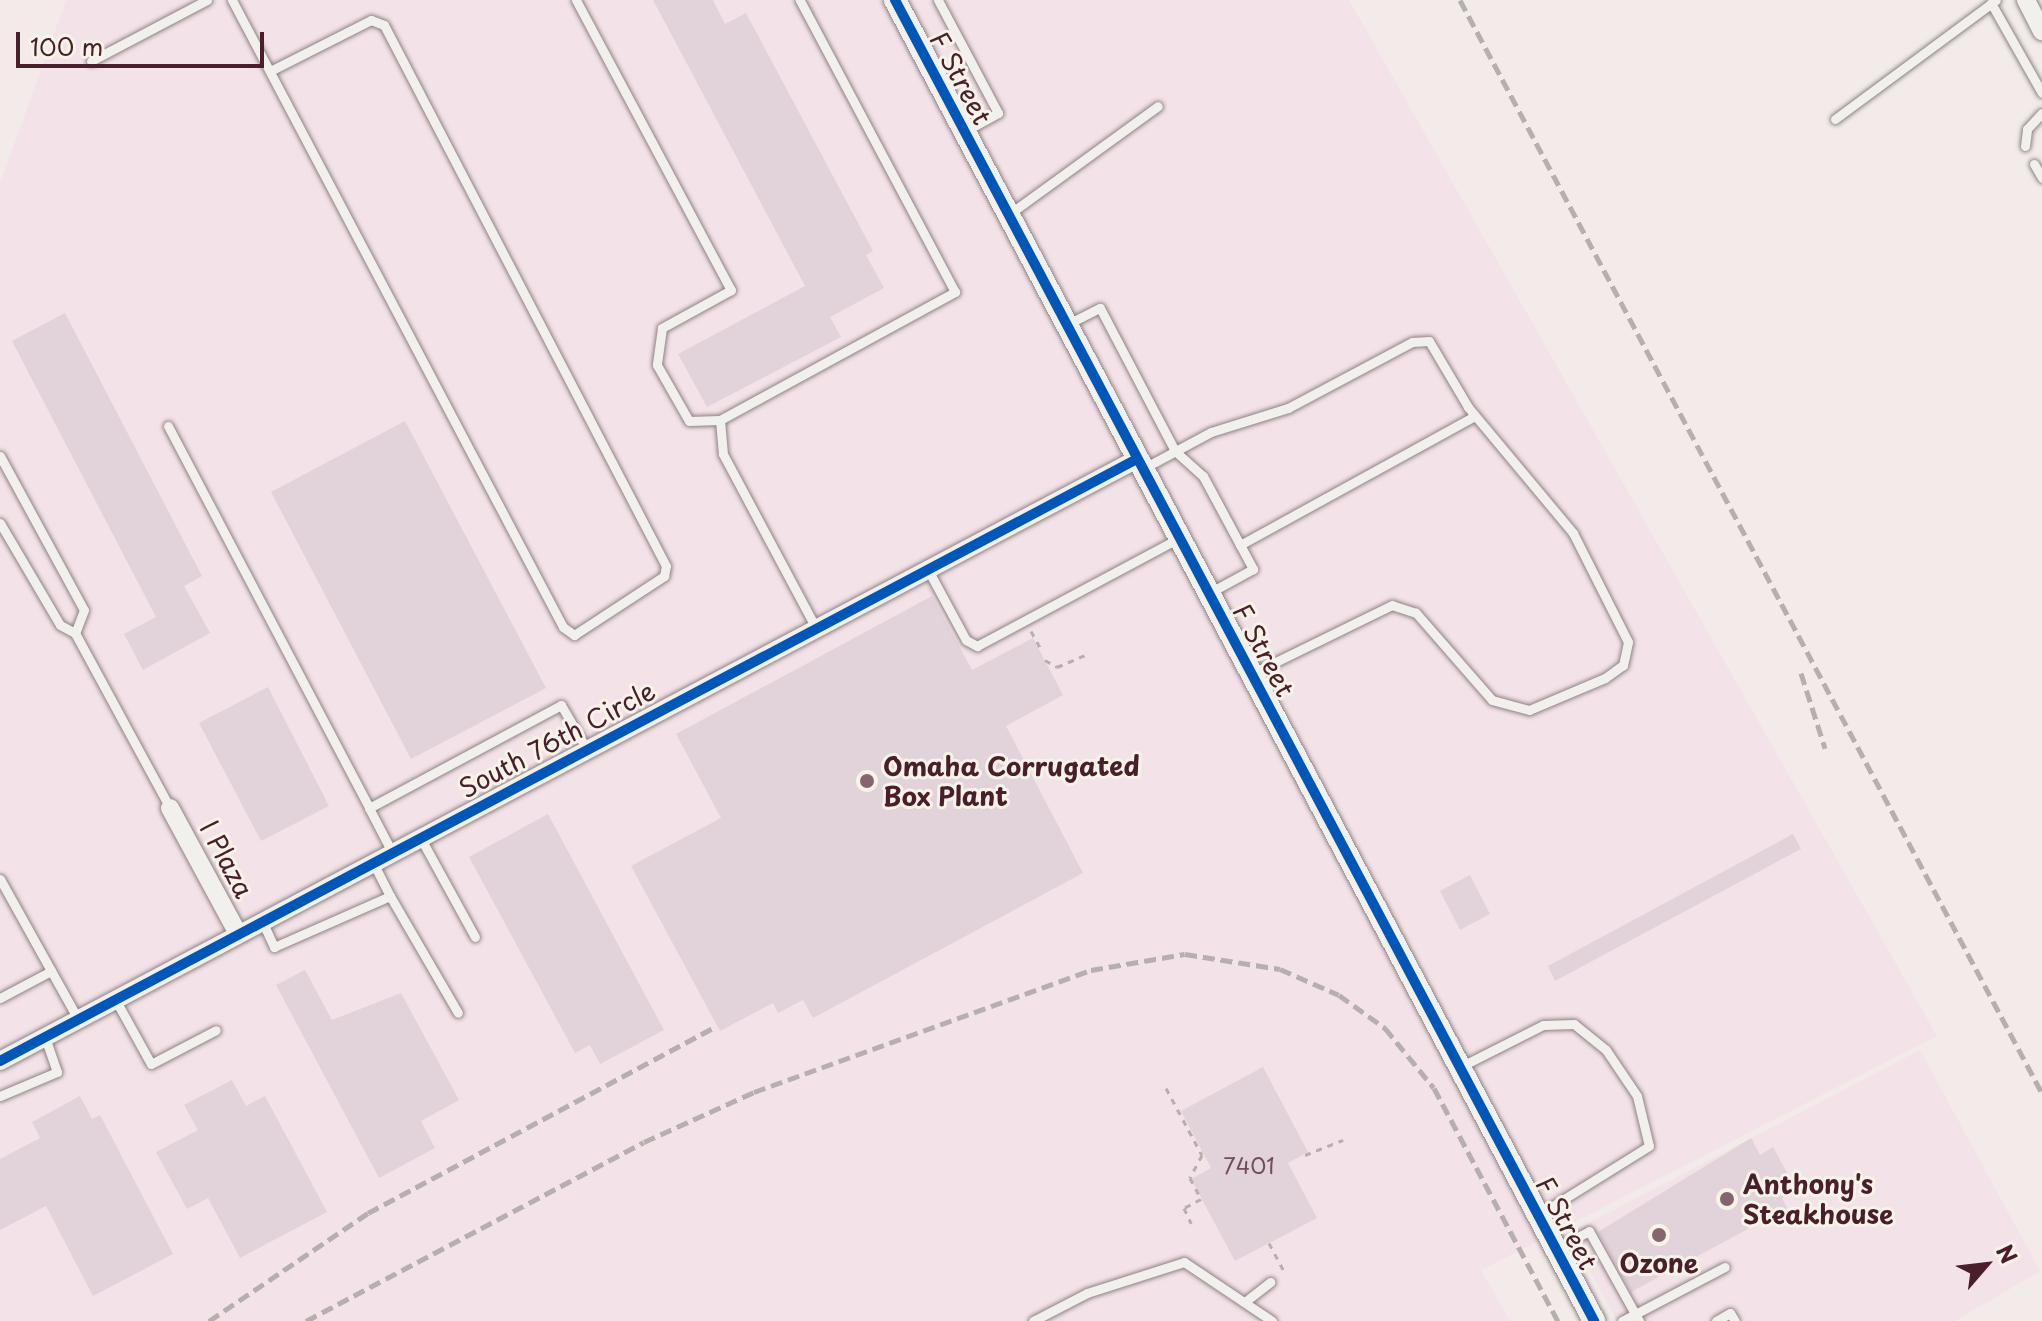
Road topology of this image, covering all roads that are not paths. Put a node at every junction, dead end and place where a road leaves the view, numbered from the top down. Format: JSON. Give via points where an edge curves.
{"nodes":[{"id":1,"x":207,"y":0,"type":"edge"},
{"id":2,"x":232,"y":0,"type":"edge"},
{"id":3,"x":576,"y":0,"type":"edge"},
{"id":4,"x":800,"y":0,"type":"edge"},
{"id":5,"x":895,"y":0,"type":"edge"},
{"id":6,"x":938,"y":0,"type":"edge"},
{"id":7,"x":2026,"y":0,"type":"edge"},
{"id":8,"x":1993,"y":2,"type":"edge"},
{"id":9,"x":2042,"y":31,"type":"edge"},
{"id":10,"x":91,"y":61,"type":"dead end"},
{"id":11,"x":270,"y":71,"type":"junction"},
{"id":12,"x":2042,"y":93,"type":"edge"},
{"id":13,"x":1158,"y":106,"type":"dead end"},
{"id":14,"x":2042,"y":113,"type":"edge"},
{"id":15,"x":1835,"y":119,"type":"dead end"},
{"id":16,"x":964,"y":132,"type":"junction"},
{"id":17,"x":2025,"y":146,"type":"dead end"},
{"id":18,"x":2034,"y":164,"type":"dead end"},
{"id":19,"x":2042,"y":178,"type":"edge"},
{"id":20,"x":1008,"y":215,"type":"junction"},
{"id":21,"x":1066,"y":325,"type":"junction"},
{"id":22,"x":1475,"y":416,"type":"junction"},
{"id":23,"x":720,"y":420,"type":"junction"},
{"id":24,"x":168,"y":426,"type":"dead end"},
{"id":25,"x":1175,"y":451,"type":"junction"},
{"id":26,"x":0,"y":456,"type":"edge"},
{"id":27,"x":1138,"y":464,"type":"junction"},
{"id":28,"x":0,"y":523,"type":"edge"},
{"id":29,"x":1179,"y":538,"type":"junction"},
{"id":30,"x":1240,"y":545,"type":"junction"},
{"id":31,"x":926,"y":567,"type":"junction"},
{"id":32,"x":1209,"y":593,"type":"junction"},
{"id":33,"x":815,"y":626,"type":"junction"},
{"id":34,"x":75,"y":633,"type":"junction"},
{"id":35,"x":1251,"y":674,"type":"junction"},
{"id":36,"x":586,"y":748,"type":"junction"},
{"id":37,"x":170,"y":808,"type":"joint"},
{"id":38,"x":369,"y":808,"type":"junction"},
{"id":39,"x":420,"y":837,"type":"junction"},
{"id":40,"x":392,"y":852,"type":"junction"},
{"id":41,"x":372,"y":862,"type":"junction"},
{"id":42,"x":0,"y":879,"type":"edge"},
{"id":43,"x":390,"y":896,"type":"junction"},
{"id":44,"x":262,"y":921,"type":"junction"},
{"id":45,"x":238,"y":934,"type":"junction"},
{"id":46,"x":475,"y":937,"type":"dead end"},
{"id":47,"x":51,"y":971,"type":"junction"},
{"id":48,"x":0,"y":998,"type":"edge"},
{"id":49,"x":115,"y":999,"type":"junction"},
{"id":50,"x":458,"y":1013,"type":"dead end"},
{"id":51,"x":78,"y":1019,"type":"junction"},
{"id":52,"x":216,"y":1030,"type":"dead end"},
{"id":53,"x":45,"y":1037,"type":"junction"},
{"id":54,"x":0,"y":1061,"type":"edge"},
{"id":55,"x":1460,"y":1067,"type":"junction"},
{"id":56,"x":0,"y":1096,"type":"edge"},
{"id":57,"x":1538,"y":1215,"type":"junction"},
{"id":58,"x":1556,"y":1249,"type":"junction"},
{"id":59,"x":1725,"y":1267,"type":"dead end"},
{"id":60,"x":1270,"y":1282,"type":"dead end"},
{"id":61,"x":1246,"y":1301,"type":"junction"},
{"id":62,"x":1637,"y":1318,"type":"edge"},
{"id":63,"x":1033,"y":1321,"type":"edge"},
{"id":64,"x":1272,"y":1321,"type":"edge"},
{"id":65,"x":1594,"y":1321,"type":"edge"},
{"id":66,"x":1622,"y":1321,"type":"edge"},
{"id":67,"x":1716,"y":1321,"type":"edge"},
{"id":68,"x":1735,"y":1321,"type":"edge"}],
"edges":[{"from":1,"to":10,"type":"lane"},
{"from":2,"to":11,"type":"lane"},
{"from":3,"to":23,"type":"lane","via":[[731,290],[662,328],[657,365],[689,421]]},
{"from":4,"to":23,"type":"lane","via":[[955,292]]},
{"from":5,"to":16,"type":"street","name":"F Street"},
{"from":6,"to":16,"type":"lane","via":[[998,113]]},
{"from":7,"to":9,"type":"street"},
{"from":8,"to":12,"type":"lane"},
{"from":8,"to":15,"type":"lane"},
{"from":11,"to":11,"type":"lane","via":[[563,627],[574,635],[664,576],[666,566],[384,25],[371,20]]},
{"from":13,"to":20,"type":"lane"},
{"from":14,"to":17,"type":"lane","via":[[2027,129]]},
{"from":16,"to":20,"type":"street","name":"F Street"},
{"from":18,"to":19,"type":"lane"},
{"from":20,"to":21,"type":"street","name":"F Street"},
{"from":21,"to":25,"type":"lane","via":[[1100,308]]},
{"from":21,"to":27,"type":"street","name":"F Street"},
{"from":22,"to":25,"type":"lane","via":[[1429,341],[1412,342],[1288,408]]},
{"from":22,"to":30,"type":"lane"},
{"from":22,"to":35,"type":"lane","via":[[1573,533],[1628,642],[1623,665],[1529,710],[1492,700],[1416,613],[1392,605]]},
{"from":23,"to":33,"type":"lane","via":[[723,454]]},
{"from":24,"to":38,"type":"lane"},
{"from":25,"to":27,"type":"lane"},
{"from":25,"to":30,"type":"lane","via":[[1203,476]]},
{"from":26,"to":34,"type":"lane","via":[[84,610]]},
{"from":27,"to":29,"type":"street","name":"F Street"},
{"from":27,"to":31,"type":"street","name":"South 76th Circle"},
{"from":28,"to":34,"type":"lane","via":[[60,625]]},
{"from":29,"to":31,"type":"lane","via":[[977,646],[966,640]]},
{"from":29,"to":32,"type":"street","name":"F Street"},
{"from":30,"to":32,"type":"lane","via":[[1253,569]]},
{"from":31,"to":33,"type":"street","name":"South 76th Circle"},
{"from":32,"to":35,"type":"street","name":"F Street"},
{"from":33,"to":36,"type":"street","name":"South 76th Circle"},
{"from":34,"to":37,"type":"lane"},
{"from":35,"to":55,"type":"street","name":"F Street"},
{"from":36,"to":38,"type":"lane","via":[[561,705]]},
{"from":36,"to":39,"type":"street","name":"South 76th Circle"},
{"from":37,"to":45,"type":"street","name":"I Plaza"},
{"from":38,"to":40,"type":"lane"},
{"from":39,"to":40,"type":"street","name":"South 76th Circle"},
{"from":39,"to":46,"type":"lane"},
{"from":40,"to":41,"type":"street","name":"South 76th Circle"},
{"from":41,"to":43,"type":"lane"},
{"from":41,"to":44,"type":"street","name":"South 76th Circle"},
{"from":42,"to":47,"type":"lane"},
{"from":43,"to":44,"type":"lane","via":[[301,941],[274,947]]},
{"from":43,"to":50,"type":"lane"},
{"from":44,"to":45,"type":"street","name":"South 76th Circle"},
{"from":45,"to":49,"type":"street","name":"South 76th Circle"},
{"from":47,"to":48,"type":"lane"},
{"from":47,"to":51,"type":"lane"},
{"from":49,"to":51,"type":"street","name":"South 76th Circle"},
{"from":49,"to":52,"type":"lane","via":[[151,1064]]},
{"from":51,"to":53,"type":"street","name":"South 76th Circle"},
{"from":53,"to":54,"type":"street","name":"South 76th Circle"},
{"from":53,"to":56,"type":"lane","via":[[57,1072]]},
{"from":55,"to":57,"type":"street","name":"F Street"},
{"from":55,"to":57,"type":"lane","via":[[1543,1025],[1574,1024],[1606,1050],[1637,1096],[1649,1146],[1636,1161]]},
{"from":57,"to":58,"type":"street","name":"F Street"},
{"from":58,"to":62,"type":"lane","via":[[1589,1231]]},
{"from":58,"to":65,"type":"street","name":"F Street"},
{"from":59,"to":62,"type":"lane"},
{"from":60,"to":61,"type":"lane"},
{"from":61,"to":63,"type":"lane","via":[[1184,1262],[1087,1293]]},
{"from":61,"to":64,"type":"lane"},
{"from":62,"to":66,"type":"lane"},
{"from":67,"to":68,"type":"lane","via":[[1730,1313]]}]}
